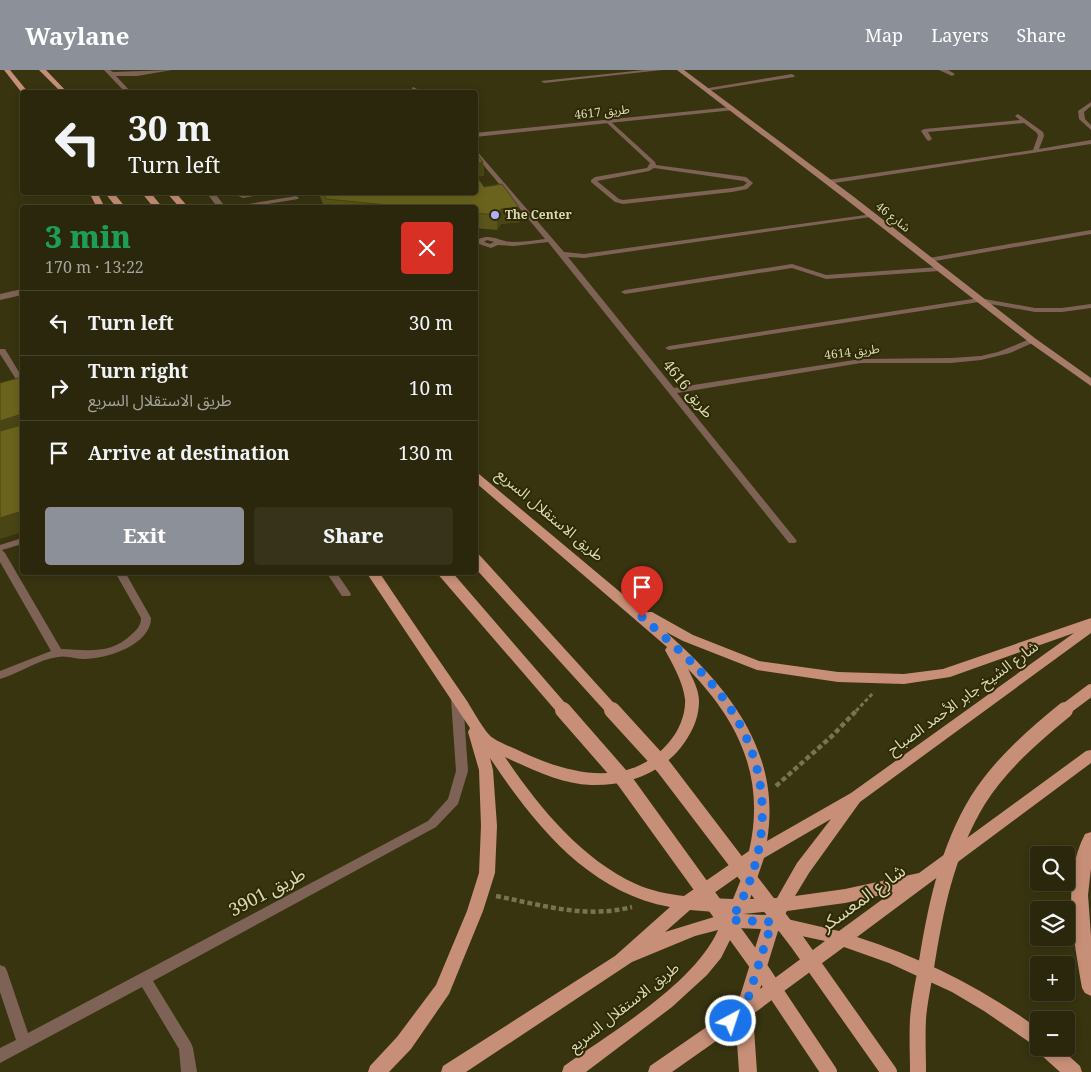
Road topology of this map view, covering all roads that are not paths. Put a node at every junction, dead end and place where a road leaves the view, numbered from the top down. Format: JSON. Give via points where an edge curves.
{"nodes":[{"id":1,"x":7,"y":70,"type":"edge"},
{"id":2,"x":42,"y":70,"type":"edge"},
{"id":3,"x":169,"y":70,"type":"edge"},
{"id":4,"x":660,"y":70,"type":"edge"},
{"id":5,"x":680,"y":70,"type":"edge"},
{"id":6,"x":942,"y":70,"type":"edge"},
{"id":7,"x":109,"y":72,"type":"edge"},
{"id":8,"x":146,"y":74,"type":"junction"},
{"id":9,"x":952,"y":74,"type":"dead end"},
{"id":10,"x":792,"y":76,"type":"dead end"},
{"id":11,"x":544,"y":81,"type":"dead end"},
{"id":12,"x":119,"y":83,"type":"junction"},
{"id":13,"x":706,"y":89,"type":"junction"},
{"id":14,"x":23,"y":90,"type":"edge"},
{"id":15,"x":60,"y":90,"type":"edge"},
{"id":16,"x":126,"y":90,"type":"edge"},
{"id":17,"x":1091,"y":104,"type":"edge"},
{"id":18,"x":732,"y":109,"type":"junction"},
{"id":19,"x":1018,"y":116,"type":"dead end"},
{"id":20,"x":1025,"y":121,"type":"junction"},
{"id":21,"x":610,"y":122,"type":"junction"},
{"id":22,"x":1091,"y":128,"type":"edge"},
{"id":23,"x":478,"y":135,"type":"edge"},
{"id":24,"x":929,"y":139,"type":"dead end"},
{"id":25,"x":1091,"y":142,"type":"edge"},
{"id":26,"x":1035,"y":152,"type":"junction"},
{"id":27,"x":478,"y":155,"type":"edge"},
{"id":28,"x":653,"y":166,"type":"junction"},
{"id":29,"x":828,"y":182,"type":"junction"},
{"id":30,"x":111,"y":195,"type":"edge"},
{"id":31,"x":148,"y":195,"type":"edge"},
{"id":32,"x":173,"y":195,"type":"edge"},
{"id":33,"x":296,"y":202,"type":"edge"},
{"id":34,"x":119,"y":205,"type":"edge"},
{"id":35,"x":156,"y":205,"type":"edge"},
{"id":36,"x":182,"y":205,"type":"edge"},
{"id":37,"x":263,"y":205,"type":"edge"},
{"id":38,"x":870,"y":215,"type":"junction"},
{"id":39,"x":1091,"y":232,"type":"edge"},
{"id":40,"x":550,"y":240,"type":"junction"},
{"id":41,"x":481,"y":242,"type":"edge"},
{"id":42,"x":562,"y":254,"type":"junction"},
{"id":43,"x":929,"y":260,"type":"junction"},
{"id":44,"x":939,"y":270,"type":"junction"},
{"id":45,"x":20,"y":292,"type":"edge"},
{"id":46,"x":625,"y":292,"type":"dead end"},
{"id":47,"x":0,"y":297,"type":"edge"},
{"id":48,"x":980,"y":300,"type":"junction"},
{"id":49,"x":1091,"y":306,"type":"edge"},
{"id":50,"x":1032,"y":341,"type":"junction"},
{"id":51,"x":669,"y":348,"type":"dead end"},
{"id":52,"x":2,"y":350,"type":"dead end"},
{"id":53,"x":20,"y":379,"type":"edge"},
{"id":54,"x":1091,"y":382,"type":"edge"},
{"id":55,"x":673,"y":392,"type":"junction"},
{"id":56,"x":478,"y":479,"type":"edge"},
{"id":57,"x":792,"y":541,"type":"dead end"},
{"id":58,"x":20,"y":542,"type":"edge"},
{"id":59,"x":0,"y":548,"type":"edge"},
{"id":60,"x":0,"y":553,"type":"edge"},
{"id":61,"x":478,"y":562,"type":"edge"},
{"id":62,"x":122,"y":575,"type":"edge"},
{"id":63,"x":333,"y":575,"type":"edge"},
{"id":64,"x":374,"y":575,"type":"edge"},
{"id":65,"x":447,"y":575,"type":"edge"},
{"id":66,"x":346,"y":594,"type":"dead end"},
{"id":67,"x":630,"y":606,"type":"junction"},
{"id":68,"x":1091,"y":622,"type":"edge"},
{"id":69,"x":1091,"y":627,"type":"edge"},
{"id":70,"x":667,"y":640,"type":"junction"},
{"id":71,"x":58,"y":653,"type":"junction"},
{"id":72,"x":0,"y":675,"type":"edge"},
{"id":73,"x":1091,"y":690,"type":"edge"},
{"id":74,"x":457,"y":699,"type":"junction"},
{"id":75,"x":472,"y":720,"type":"junction"},
{"id":76,"x":486,"y":741,"type":"junction"},
{"id":77,"x":1091,"y":755,"type":"edge"},
{"id":78,"x":856,"y":797,"type":"junction"},
{"id":79,"x":1091,"y":838,"type":"edge"},
{"id":80,"x":759,"y":853,"type":"junction"},
{"id":81,"x":925,"y":878,"type":"junction"},
{"id":82,"x":687,"y":903,"type":"junction"},
{"id":83,"x":782,"y":905,"type":"junction"},
{"id":84,"x":735,"y":914,"type":"junction"},
{"id":85,"x":772,"y":922,"type":"junction"},
{"id":86,"x":841,"y":940,"type":"junction"},
{"id":87,"x":621,"y":961,"type":"junction"},
{"id":88,"x":0,"y":971,"type":"edge"},
{"id":89,"x":144,"y":978,"type":"junction"},
{"id":90,"x":1091,"y":988,"type":"edge"},
{"id":91,"x":744,"y":1011,"type":"junction"},
{"id":92,"x":1030,"y":1034,"type":"edge"},
{"id":93,"x":24,"y":1042,"type":"junction"},
{"id":94,"x":0,"y":1056,"type":"edge"},
{"id":95,"x":1056,"y":1056,"type":"edge"},
{"id":96,"x":189,"y":1072,"type":"edge"},
{"id":97,"x":377,"y":1072,"type":"edge"},
{"id":98,"x":450,"y":1072,"type":"edge"},
{"id":99,"x":571,"y":1072,"type":"edge"},
{"id":100,"x":657,"y":1072,"type":"edge"},
{"id":101,"x":748,"y":1072,"type":"edge"},
{"id":102,"x":829,"y":1072,"type":"edge"},
{"id":103,"x":889,"y":1072,"type":"edge"},
{"id":104,"x":918,"y":1072,"type":"edge"},
{"id":105,"x":1073,"y":1072,"type":"edge"}],
"edges":[{"from":1,"to":14,"type":"main road"},
{"from":2,"to":15,"type":"main road"},
{"from":3,"to":8,"type":"street"},
{"from":4,"to":11,"type":"lane"},
{"from":5,"to":13,"type":"street","name":"شارع 46"},
{"from":6,"to":9,"type":"street"},
{"from":7,"to":8,"type":"street"},
{"from":7,"to":12,"type":"street"},
{"from":8,"to":12,"type":"street"},
{"from":10,"to":13,"type":"street"},
{"from":12,"to":16,"type":"street"},
{"from":13,"to":18,"type":"street","name":"شارع 46"},
{"from":17,"to":22,"type":"lane","via":[[1081,111],[1082,119]]},
{"from":18,"to":21,"type":"street","name":"طريق 4617"},
{"from":18,"to":29,"type":"street","name":"شارع 46"},
{"from":19,"to":20,"type":"lane"},
{"from":20,"to":24,"type":"lane","via":[[924,131]]},
{"from":20,"to":26,"type":"lane","via":[[1042,136]]},
{"from":21,"to":23,"type":"street","name":"طريق 4617"},
{"from":21,"to":28,"type":"lane"},
{"from":25,"to":26,"type":"lane"},
{"from":26,"to":29,"type":"lane"},
{"from":27,"to":40,"type":"lane","name":"طريق 4616"},
{"from":28,"to":28,"type":"lane","via":[[594,181],[617,201],[623,202],[732,190],[745,188],[750,183],[746,179]]},
{"from":29,"to":38,"type":"street","name":"شارع 46"},
{"from":30,"to":34,"type":"main road"},
{"from":31,"to":35,"type":"main road"},
{"from":32,"to":36,"type":"main road"},
{"from":33,"to":37,"type":"lane"},
{"from":38,"to":42,"type":"lane","via":[[584,256]]},
{"from":38,"to":43,"type":"street","name":"شارع 46"},
{"from":39,"to":43,"type":"lane"},
{"from":40,"to":41,"type":"lane","via":[[514,244],[498,243],[495,239]]},
{"from":40,"to":42,"type":"lane","name":"طريق 4616"},
{"from":42,"to":55,"type":"lane","name":"طريق 4616"},
{"from":43,"to":44,"type":"street","name":"شارع 46"},
{"from":44,"to":46,"type":"lane","via":[[826,277],[792,266]]},
{"from":44,"to":48,"type":"street","name":"شارع 46"},
{"from":45,"to":47,"type":"street"},
{"from":48,"to":49,"type":"lane","via":[[1035,310]]},
{"from":48,"to":50,"type":"street","name":"شارع 46"},
{"from":48,"to":51,"type":"lane"},
{"from":50,"to":54,"type":"street","name":"شارع 46"},
{"from":50,"to":55,"type":"lane","name":"طريق 4614","via":[[983,358],[860,361]]},
{"from":52,"to":53,"type":"lane"},
{"from":55,"to":57,"type":"lane","name":"طريق 4616"},
{"from":56,"to":67,"type":"main road","name":"طريق الاستقلال السريع"},
{"from":58,"to":59,"type":"lane"},
{"from":60,"to":71,"type":"lane"},
{"from":61,"to":103,"type":"main road","bridge":true,"via":[[663,766],[798,943]]},
{"from":62,"to":71,"type":"lane","via":[[146,618],[143,630],[129,643],[112,650],[86,654]]},
{"from":63,"to":66,"type":"lane"},
{"from":64,"to":74,"type":"main road"},
{"from":65,"to":102,"type":"main road","bridge":true,"via":[[626,781],[755,961]]},
{"from":67,"to":68,"type":"main road","via":[[688,638],[757,665],[838,677],[887,679],[945,674]]},
{"from":67,"to":70,"type":"main road","name":"طريق الاستقلال السريع"},
{"from":69,"to":78,"type":"main road","name":"شارع الشيخ جابر الأحمد الصباح"},
{"from":70,"to":76,"type":"main road","via":[[688,682],[692,701],[690,719],[676,745],[646,769],[609,778],[585,779],[553,771]]},
{"from":70,"to":80,"type":"main road","name":"طريق الاستقلال السريع","via":[[718,692],[739,723],[752,752],[764,810]]},
{"from":71,"to":72,"type":"lane"},
{"from":73,"to":104,"type":"main road","bridge":true,"via":[[1026,743],[992,780],[964,827],[936,914],[926,960],[918,1018]]},
{"from":74,"to":75,"type":"main road"},
{"from":74,"to":89,"type":"lane","name":"طريق 3901","via":[[462,771],[454,801],[432,824]]},
{"from":75,"to":76,"type":"main road"},
{"from":75,"to":97,"type":"main road","via":[[486,770],[487,873],[443,989]]},
{"from":76,"to":82,"type":"main road","via":[[542,817],[585,860],[630,888],[656,898]]},
{"from":77,"to":81,"type":"main road","name":"شارع المعسكر"},
{"from":78,"to":80,"type":"main road"},
{"from":78,"to":83,"type":"main road","via":[[803,868]]},
{"from":79,"to":90,"type":"main road","via":[[1079,889],[1080,922]]},
{"from":80,"to":82,"type":"main road"},
{"from":80,"to":84,"type":"main road","name":"طريق الاستقلال السريع"},
{"from":81,"to":83,"type":"main road","via":[[875,892]]},
{"from":81,"to":86,"type":"main road","name":"شارع المعسكر"},
{"from":82,"to":84,"type":"main road"},
{"from":82,"to":87,"type":"main road"},
{"from":83,"to":84,"type":"main road"},
{"from":83,"to":85,"type":"main road"},
{"from":84,"to":85,"type":"main road"},
{"from":84,"to":87,"type":"main road"},
{"from":84,"to":99,"type":"main road","name":"طريق الاستقلال السريع","via":[[717,952],[688,983]]},
{"from":85,"to":86,"type":"main road"},
{"from":85,"to":91,"type":"main road"},
{"from":86,"to":91,"type":"main road","name":"شارع المعسكر"},
{"from":86,"to":92,"type":"main road","via":[[938,976],[984,1001]]},
{"from":87,"to":98,"type":"main road"},
{"from":88,"to":93,"type":"lane"},
{"from":89,"to":93,"type":"lane","name":"طريق 3901"},
{"from":89,"to":96,"type":"lane","via":[[186,1048]]},
{"from":91,"to":100,"type":"main road","name":"شارع المعسكر"},
{"from":91,"to":101,"type":"main road"},
{"from":93,"to":94,"type":"lane","name":"طريق 3901"},
{"from":95,"to":105,"type":"main road"}]}
